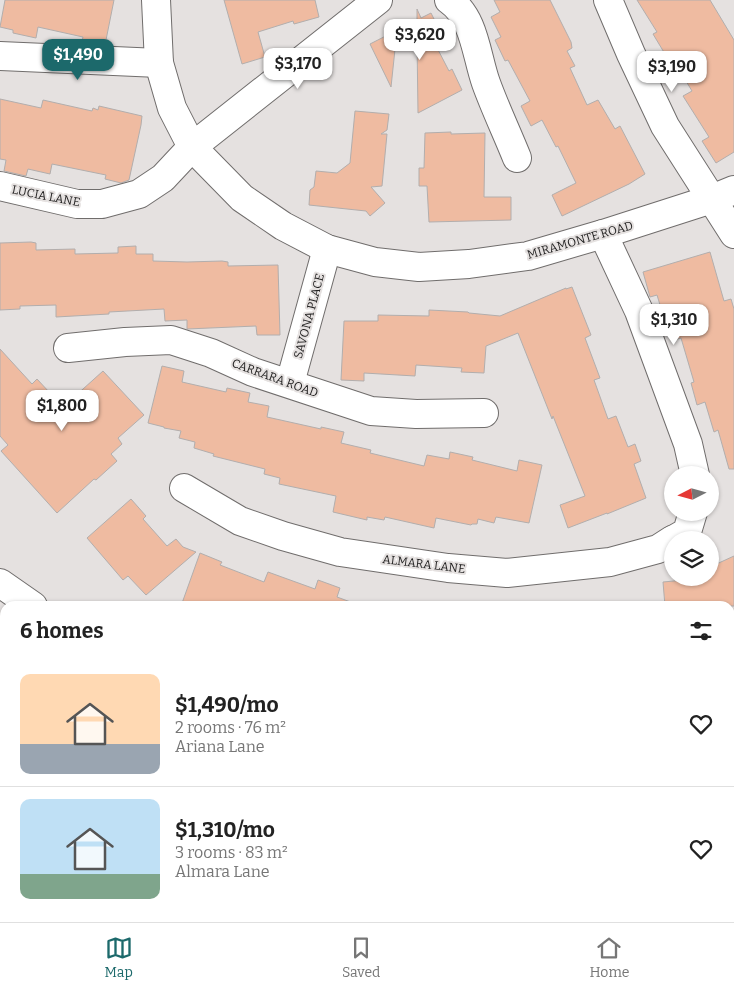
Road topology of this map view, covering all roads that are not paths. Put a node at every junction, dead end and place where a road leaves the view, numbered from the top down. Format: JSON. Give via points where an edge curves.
{"nodes":[{"id":1,"x":156,"y":0,"type":"edge"},
{"id":2,"x":378,"y":0,"type":"edge"},
{"id":3,"x":449,"y":0,"type":"edge"},
{"id":4,"x":608,"y":0,"type":"edge"},
{"id":5,"x":0,"y":56,"type":"edge"},
{"id":6,"x":158,"y":63,"type":"junction"},
{"id":7,"x":192,"y":147,"type":"junction"},
{"id":8,"x":517,"y":158,"type":"dead end"},
{"id":9,"x":0,"y":186,"type":"edge"},
{"id":10,"x":723,"y":194,"type":"edge"},
{"id":11,"x":603,"y":234,"type":"junction"},
{"id":12,"x":734,"y":234,"type":"edge"},
{"id":13,"x":327,"y":249,"type":"junction"},
{"id":14,"x":68,"y":348,"type":"dead end"},
{"id":15,"x":290,"y":383,"type":"junction"},
{"id":16,"x":484,"y":412,"type":"dead end"},
{"id":17,"x":693,"y":466,"type":"edge"},
{"id":18,"x":184,"y":488,"type":"dead end"},
{"id":19,"x":664,"y":545,"type":"edge"},
{"id":20,"x":0,"y":583,"type":"edge"},
{"id":21,"x":26,"y":601,"type":"edge"}],
"edges":[{"from":1,"to":6,"type":"street","name":"MIRAMONTE ROAD"},
{"from":2,"to":7,"type":"street","name":"LUCIA LANE"},
{"from":3,"to":8,"type":"street","via":[[458,6],[470,27],[485,82]]},
{"from":4,"to":10,"type":"street","via":[[664,126]]},
{"from":5,"to":6,"type":"street"},
{"from":6,"to":7,"type":"street","name":"MIRAMONTE ROAD","via":[[172,108]]},
{"from":7,"to":9,"type":"street","name":"LUCIA LANE","via":[[163,178],[139,194],[102,204],[77,204]]},
{"from":7,"to":13,"type":"street","name":"MIRAMONTE ROAD","via":[[242,198],[283,226]]},
{"from":10,"to":11,"type":"street","name":"MIRAMONTE ROAD"},
{"from":10,"to":12,"type":"street"},
{"from":11,"to":13,"type":"street","name":"MIRAMONTE ROAD","via":[[528,256],[420,267],[375,262]]},
{"from":11,"to":17,"type":"street","via":[[638,311],[688,444]]},
{"from":13,"to":15,"type":"street","name":"SAVONA PLACE"},
{"from":14,"to":15,"type":"street","name":"CARRARA ROAD","via":[[171,340],[211,353],[252,372]]},
{"from":15,"to":16,"type":"street","name":"CARRARA ROAD","via":[[371,411],[416,414]]},
{"from":18,"to":19,"type":"street","name":"ALMARA LANE","via":[[240,521],[283,536],[340,552],[448,568],[507,573],[610,562]]},
{"from":20,"to":21,"type":"street"}]}
